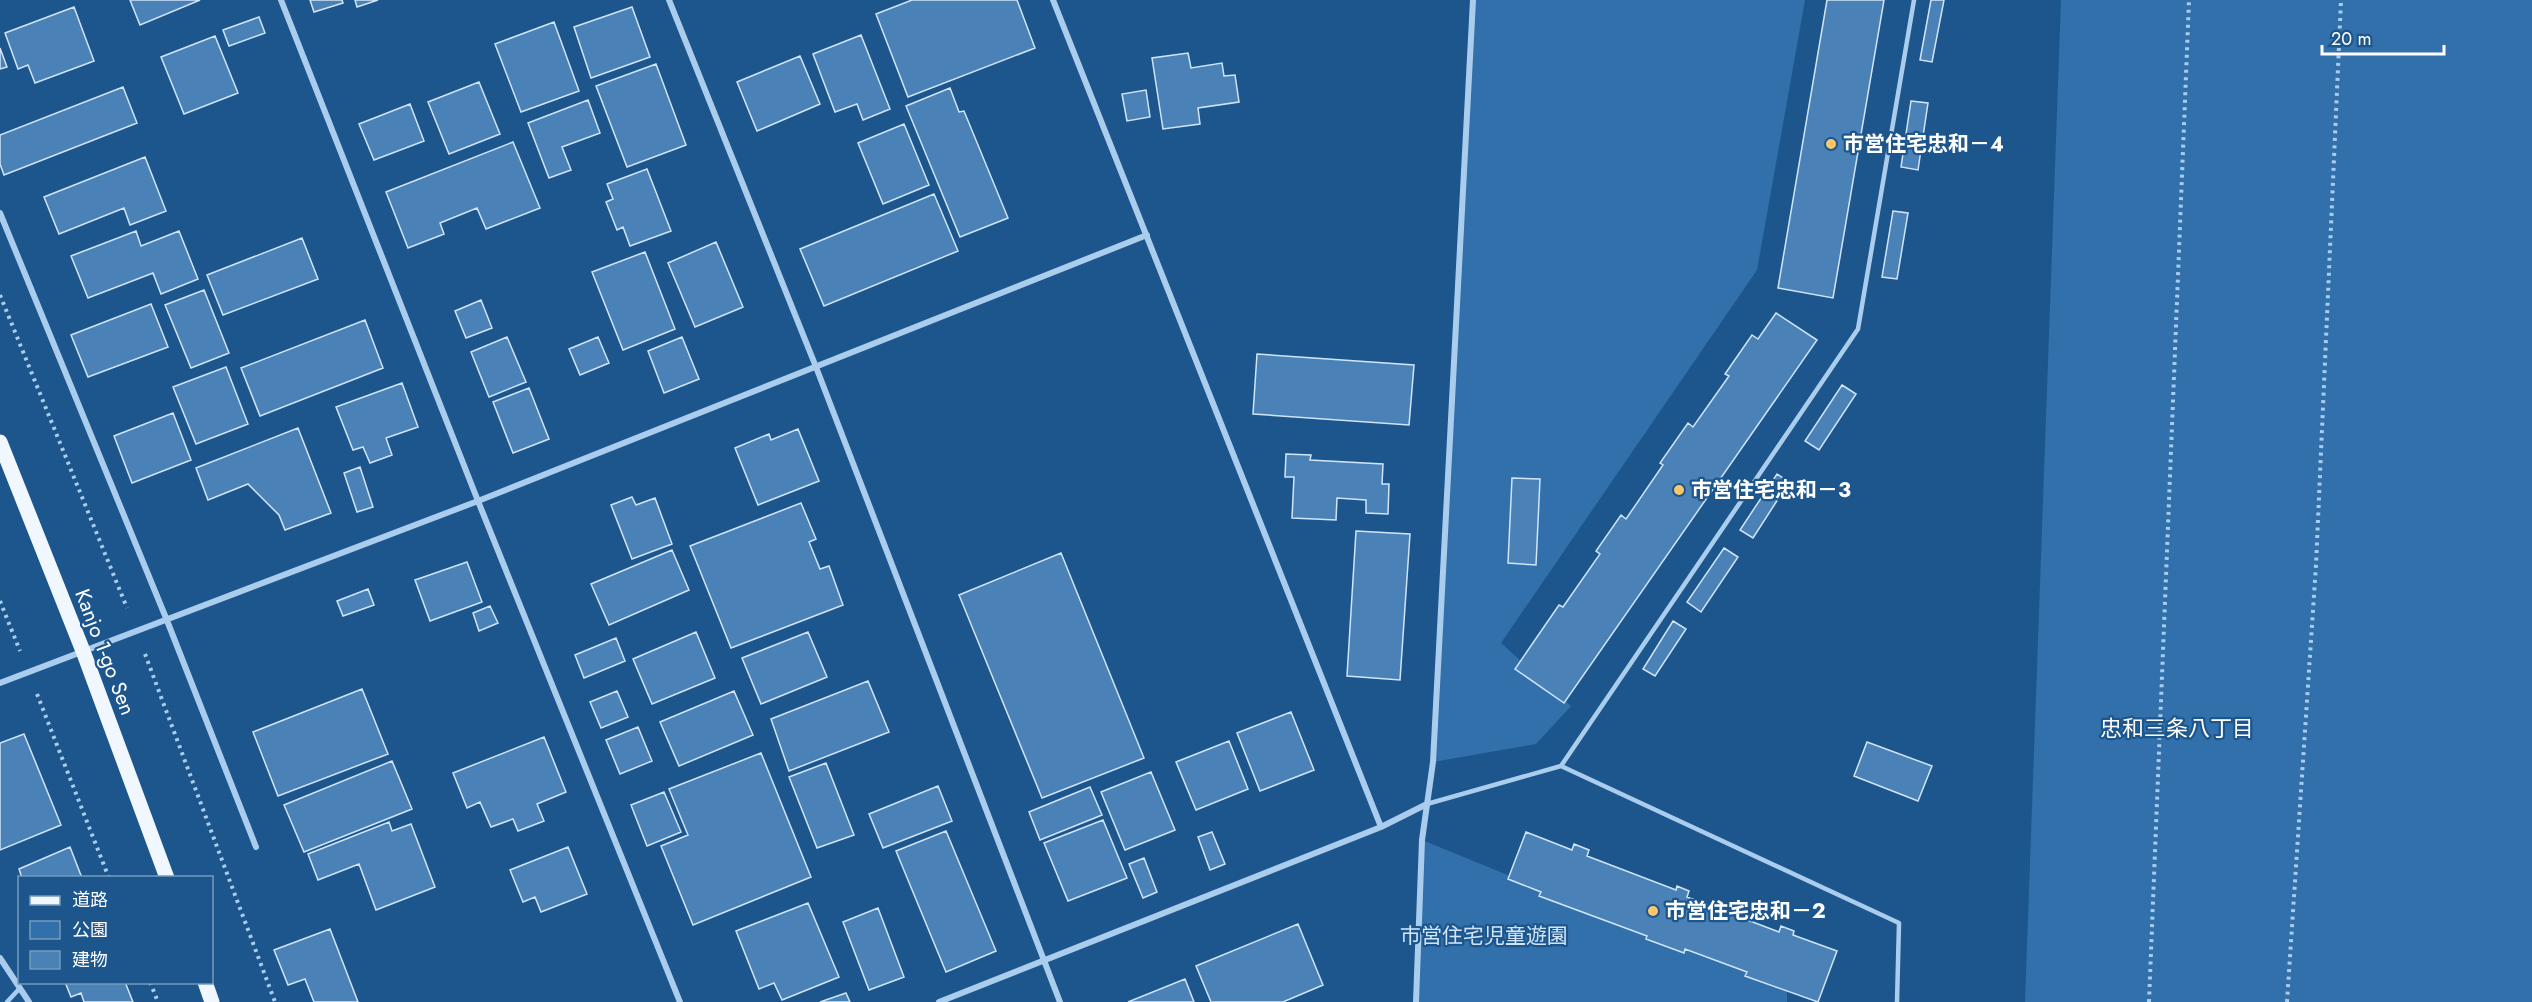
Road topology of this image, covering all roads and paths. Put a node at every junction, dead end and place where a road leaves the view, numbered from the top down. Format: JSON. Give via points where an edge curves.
{"nodes":[{"id":1,"x":281,"y":0,"type":"edge"},
{"id":2,"x":669,"y":0,"type":"edge"},
{"id":3,"x":1053,"y":0,"type":"edge"},
{"id":4,"x":1473,"y":0,"type":"edge"},
{"id":5,"x":1914,"y":0,"type":"edge"},
{"id":6,"x":2189,"y":0,"type":"edge"},
{"id":7,"x":2341,"y":0,"type":"edge"},
{"id":8,"x":0,"y":213,"type":"edge"},
{"id":9,"x":1147,"y":235,"type":"junction"},
{"id":10,"x":816,"y":367,"type":"junction"},
{"id":11,"x":0,"y":442,"type":"edge"},
{"id":12,"x":478,"y":501,"type":"junction"},
{"id":13,"x":0,"y":601,"type":"edge"},
{"id":14,"x":166,"y":618,"type":"junction"},
{"id":15,"x":83,"y":651,"type":"junction"},
{"id":16,"x":28,"y":672,"type":"junction"},
{"id":17,"x":0,"y":683,"type":"edge"},
{"id":18,"x":1561,"y":766,"type":"junction"},
{"id":19,"x":1427,"y":804,"type":"junction"},
{"id":20,"x":1381,"y":827,"type":"junction"},
{"id":21,"x":256,"y":847,"type":"dead end"},
{"id":22,"x":108,"y":876,"type":"edge"},
{"id":23,"x":166,"y":876,"type":"edge"},
{"id":24,"x":0,"y":958,"type":"edge"},
{"id":25,"x":1043,"y":960,"type":"junction"},
{"id":26,"x":151,"y":984,"type":"edge"},
{"id":27,"x":206,"y":984,"type":"edge"},
{"id":28,"x":20,"y":988,"type":"junction"},
{"id":29,"x":7,"y":1002,"type":"edge"},
{"id":30,"x":29,"y":1002,"type":"edge"},
{"id":31,"x":158,"y":1002,"type":"edge"},
{"id":32,"x":212,"y":1002,"type":"edge"},
{"id":33,"x":680,"y":1002,"type":"edge"},
{"id":34,"x":939,"y":1002,"type":"edge"},
{"id":35,"x":1060,"y":1002,"type":"edge"},
{"id":36,"x":1416,"y":1002,"type":"edge"},
{"id":37,"x":1897,"y":1002,"type":"edge"},
{"id":38,"x":2148,"y":1002,"type":"edge"},
{"id":39,"x":2287,"y":1002,"type":"edge"}],
"edges":[{"from":1,"to":12,"type":"street"},
{"from":2,"to":10,"type":"street"},
{"from":3,"to":9,"type":"street"},
{"from":4,"to":19,"type":"street"},
{"from":5,"to":18,"type":"lane","via":[[1858,329]]},
{"from":6,"to":38,"type":"path"},
{"from":7,"to":39,"type":"path","via":[[2316,565]]},
{"from":8,"to":14,"type":"street"},
{"from":9,"to":10,"type":"street"},
{"from":9,"to":20,"type":"street"},
{"from":10,"to":12,"type":"street"},
{"from":10,"to":25,"type":"street"},
{"from":11,"to":15,"type":"main road","name":"Kanjo 1-go Sen"},
{"from":12,"to":14,"type":"street"},
{"from":12,"to":33,"type":"street"},
{"from":13,"to":16,"type":"path"},
{"from":14,"to":15,"type":"street"},
{"from":14,"to":21,"type":"street"},
{"from":15,"to":16,"type":"street"},
{"from":15,"to":23,"type":"main road","name":"Kanjo 1-go Sen"},
{"from":16,"to":17,"type":"street"},
{"from":16,"to":22,"type":"path"},
{"from":18,"to":19,"type":"lane"},
{"from":18,"to":37,"type":"lane","via":[[1899,923]]},
{"from":19,"to":20,"type":"street"},
{"from":19,"to":36,"type":"street"},
{"from":20,"to":25,"type":"street"},
{"from":24,"to":28,"type":"street"},
{"from":25,"to":34,"type":"street"},
{"from":25,"to":35,"type":"street"},
{"from":26,"to":31,"type":"path"},
{"from":27,"to":32,"type":"main road"},
{"from":28,"to":29,"type":"lane"},
{"from":28,"to":30,"type":"street"}]}
